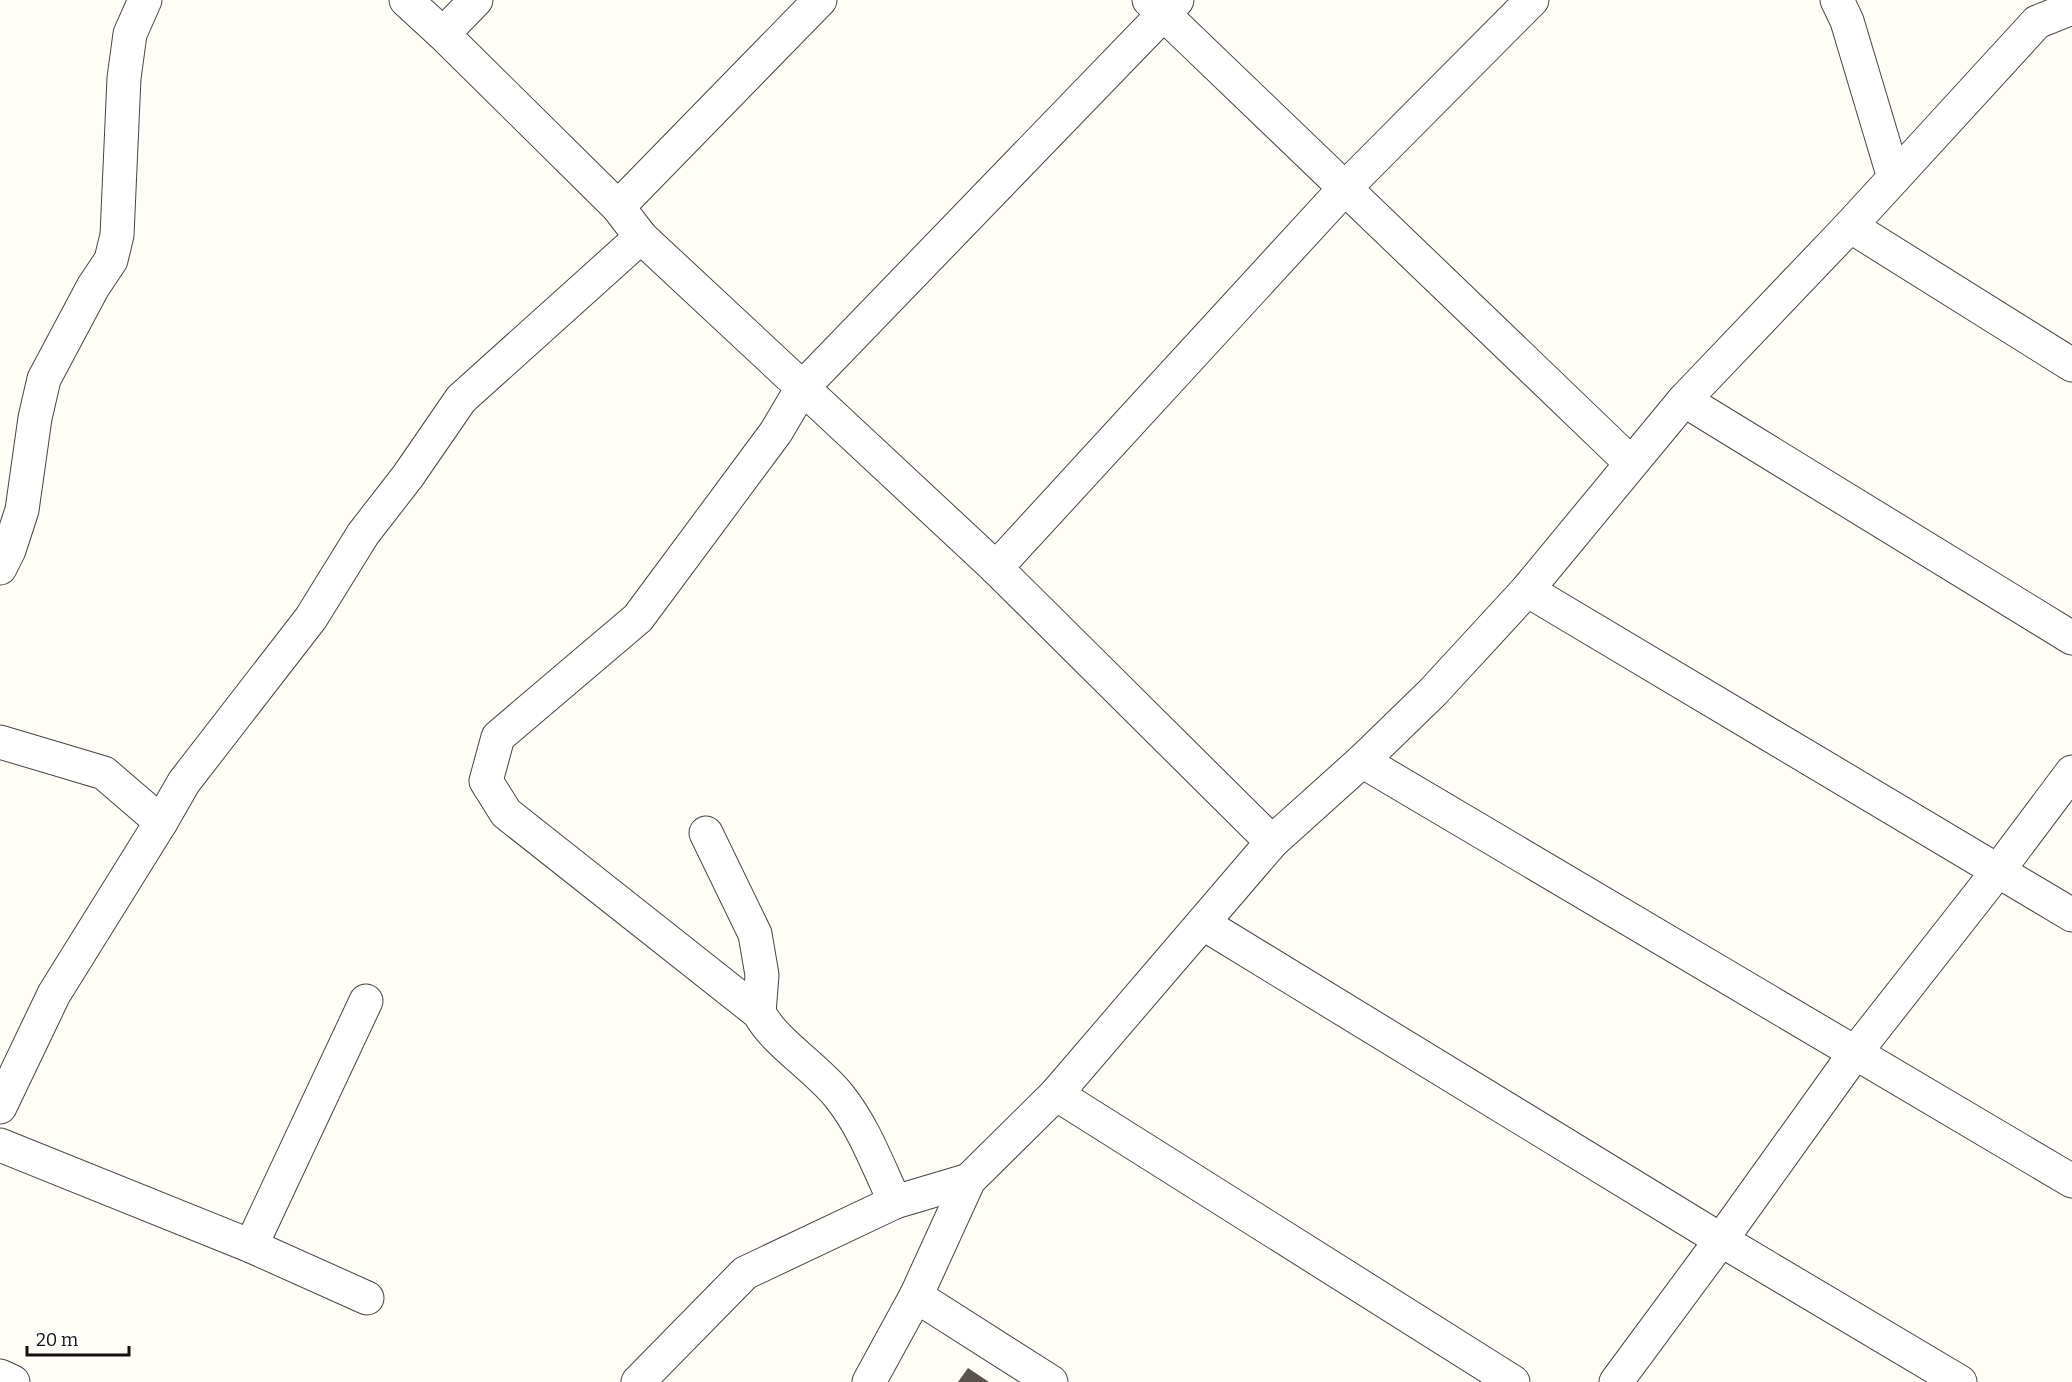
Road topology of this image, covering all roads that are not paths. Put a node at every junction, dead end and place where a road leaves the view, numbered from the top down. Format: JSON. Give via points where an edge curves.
{"nodes":[{"id":1,"x":145,"y":0,"type":"edge"},
{"id":2,"x":406,"y":0,"type":"edge"},
{"id":3,"x":477,"y":0,"type":"edge"},
{"id":4,"x":820,"y":0,"type":"edge"},
{"id":5,"x":1532,"y":0,"type":"edge"},
{"id":6,"x":1837,"y":0,"type":"edge"},
{"id":7,"x":1163,"y":5,"type":"edge"},
{"id":8,"x":2072,"y":8,"type":"edge"},
{"id":9,"x":2040,"y":11,"type":"edge"},
{"id":10,"x":443,"y":34,"type":"junction"},
{"id":11,"x":1894,"y":178,"type":"junction"},
{"id":12,"x":1345,"y":188,"type":"junction"},
{"id":13,"x":618,"y":207,"type":"junction"},
{"id":14,"x":1850,"y":226,"type":"junction"},
{"id":15,"x":641,"y":237,"type":"junction"},
{"id":16,"x":2072,"y":365,"type":"edge"},
{"id":17,"x":802,"y":388,"type":"junction"},
{"id":18,"x":1684,"y":400,"type":"junction"},
{"id":19,"x":1631,"y":463,"type":"junction"},
{"id":20,"x":0,"y":568,"type":"edge"},
{"id":21,"x":996,"y":568,"type":"junction"},
{"id":22,"x":1527,"y":590,"type":"junction"},
{"id":23,"x":2072,"y":638,"type":"edge"},
{"id":24,"x":0,"y":741,"type":"edge"},
{"id":25,"x":1362,"y":761,"type":"junction"},
{"id":26,"x":2072,"y":772,"type":"edge"},
{"id":27,"x":161,"y":822,"type":"junction"},
{"id":28,"x":706,"y":833,"type":"dead end"},
{"id":29,"x":1272,"y":842,"type":"junction"},
{"id":30,"x":1997,"y":872,"type":"junction"},
{"id":31,"x":2072,"y":915,"type":"edge"},
{"id":32,"x":1204,"y":924,"type":"junction"},
{"id":33,"x":366,"y":1000,"type":"dead end"},
{"id":34,"x":759,"y":1013,"type":"junction"},
{"id":35,"x":1855,"y":1053,"type":"junction"},
{"id":36,"x":1056,"y":1094,"type":"junction"},
{"id":37,"x":0,"y":1107,"type":"edge"},
{"id":38,"x":0,"y":1145,"type":"edge"},
{"id":39,"x":969,"y":1180,"type":"junction"},
{"id":40,"x":2072,"y":1181,"type":"edge"},
{"id":41,"x":895,"y":1202,"type":"junction"},
{"id":42,"x":1721,"y":1240,"type":"junction"},
{"id":43,"x":251,"y":1246,"type":"junction"},
{"id":44,"x":916,"y":1296,"type":"junction"},
{"id":45,"x":367,"y":1298,"type":"dead end"},
{"id":46,"x":0,"y":1377,"type":"edge"},
{"id":47,"x":13,"y":1382,"type":"edge"},
{"id":48,"x":639,"y":1382,"type":"edge"},
{"id":49,"x":869,"y":1382,"type":"edge"},
{"id":50,"x":1051,"y":1382,"type":"edge"},
{"id":51,"x":1514,"y":1382,"type":"edge"},
{"id":52,"x":1616,"y":1382,"type":"edge"},
{"id":53,"x":1960,"y":1382,"type":"edge"}],
"edges":[{"from":1,"to":20,"type":"street","via":[[130,34],[124,78],[117,235],[111,260],[44,380],[22,510]]},
{"from":2,"to":10,"type":"street"},
{"from":3,"to":10,"type":"street"},
{"from":4,"to":13,"type":"street"},
{"from":5,"to":12,"type":"street"},
{"from":6,"to":11,"type":"street","via":[[1847,21]]},
{"from":7,"to":12,"type":"street"},
{"from":7,"to":17,"type":"street"},
{"from":8,"to":9,"type":"street"},
{"from":9,"to":11,"type":"street"},
{"from":10,"to":13,"type":"street"},
{"from":11,"to":14,"type":"street"},
{"from":12,"to":19,"type":"street"},
{"from":12,"to":21,"type":"street"},
{"from":13,"to":15,"type":"street"},
{"from":14,"to":16,"type":"street"},
{"from":14,"to":18,"type":"street"},
{"from":15,"to":17,"type":"street"},
{"from":15,"to":27,"type":"street","via":[[462,399],[363,534],[311,618],[184,782]]},
{"from":17,"to":21,"type":"street"},
{"from":17,"to":34,"type":"street","via":[[776,432],[638,618],[498,738],[486,781],[506,813]]},
{"from":18,"to":19,"type":"street"},
{"from":18,"to":23,"type":"street"},
{"from":19,"to":22,"type":"street"},
{"from":21,"to":29,"type":"street"},
{"from":22,"to":25,"type":"street","via":[[1434,692]]},
{"from":22,"to":30,"type":"street"},
{"from":24,"to":27,"type":"street","via":[[104,773]]},
{"from":25,"to":29,"type":"street"},
{"from":25,"to":35,"type":"street"},
{"from":26,"to":30,"type":"street"},
{"from":27,"to":37,"type":"street","via":[[54,994]]},
{"from":28,"to":34,"type":"street","via":[[755,934],[762,975]]},
{"from":29,"to":32,"type":"street"},
{"from":30,"to":31,"type":"street"},
{"from":30,"to":35,"type":"street"},
{"from":32,"to":36,"type":"street"},
{"from":32,"to":42,"type":"street"},
{"from":33,"to":43,"type":"street"},
{"from":34,"to":41,"type":"street","via":[[767,1027],[840,1097],[865,1134]]},
{"from":35,"to":40,"type":"street"},
{"from":35,"to":42,"type":"street"},
{"from":36,"to":39,"type":"street"},
{"from":36,"to":51,"type":"street"},
{"from":38,"to":43,"type":"street"},
{"from":39,"to":41,"type":"street"},
{"from":39,"to":44,"type":"street"},
{"from":41,"to":48,"type":"street","via":[[745,1273]]},
{"from":42,"to":52,"type":"street"},
{"from":42,"to":53,"type":"street"},
{"from":43,"to":45,"type":"street"},
{"from":44,"to":49,"type":"street"},
{"from":44,"to":50,"type":"street"},
{"from":46,"to":47,"type":"street"}]}
